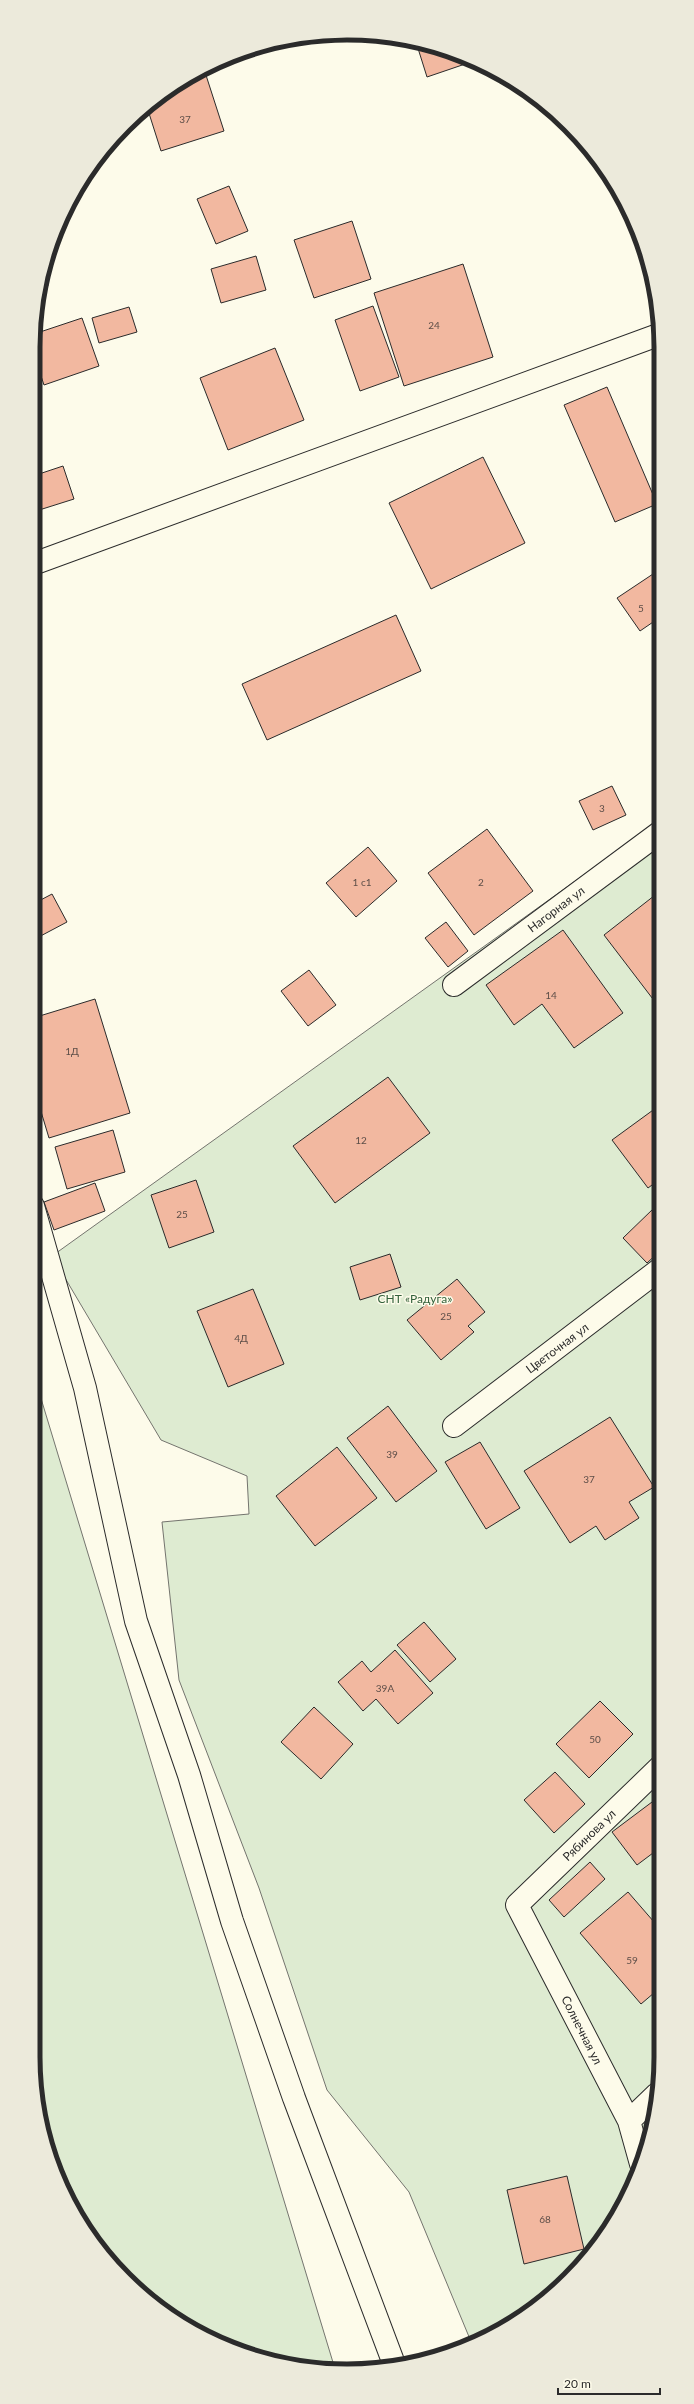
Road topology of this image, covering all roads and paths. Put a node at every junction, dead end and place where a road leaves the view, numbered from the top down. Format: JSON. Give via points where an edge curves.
{"nodes":[{"id":1,"x":653,"y":337,"type":"edge"},
{"id":2,"x":40,"y":561,"type":"edge"},
{"id":3,"x":654,"y":837,"type":"edge"},
{"id":4,"x":454,"y":985,"type":"dead end"},
{"id":5,"x":40,"y":1230,"type":"edge"},
{"id":6,"x":654,"y":1274,"type":"edge"},
{"id":7,"x":454,"y":1426,"type":"dead end"},
{"id":8,"x":654,"y":1773,"type":"edge"},
{"id":9,"x":517,"y":1904,"type":"joint"},
{"id":10,"x":651,"y":2100,"type":"edge"},
{"id":11,"x":629,"y":2121,"type":"junction"},
{"id":12,"x":638,"y":2155,"type":"edge"},
{"id":13,"x":393,"y":2360,"type":"edge"}],
"edges":[{"from":1,"to":2,"type":"street"},
{"from":3,"to":4,"type":"street","name":"Нагорная ул"},
{"from":5,"to":13,"type":"street","via":[[85,1388],[136,1621],[189,1775],[238,1936],[294,2098]]},
{"from":6,"to":7,"type":"street","name":"Цветочная ул"},
{"from":8,"to":9,"type":"street","name":"Рябинова ул"},
{"from":9,"to":11,"type":"street","name":"Солнечная ул"},
{"from":10,"to":11,"type":"street"},
{"from":11,"to":12,"type":"street","name":"Солнечная ул"}]}
